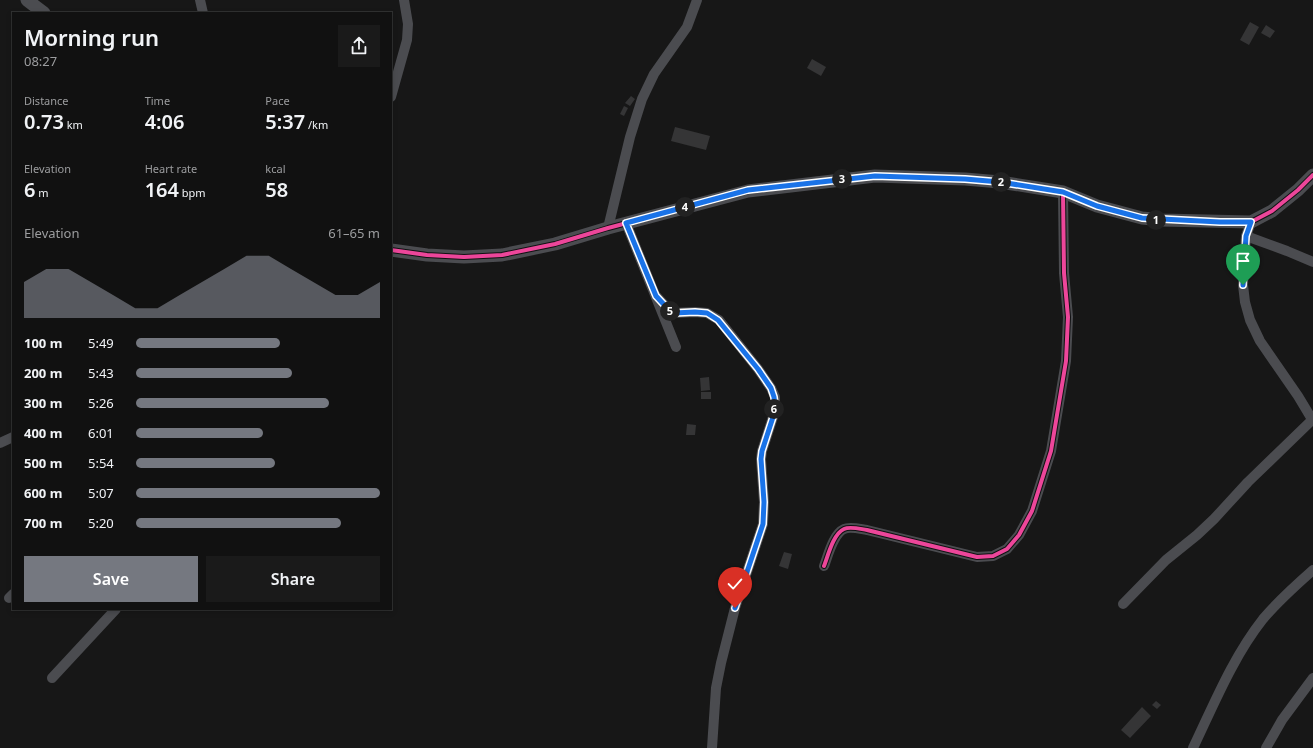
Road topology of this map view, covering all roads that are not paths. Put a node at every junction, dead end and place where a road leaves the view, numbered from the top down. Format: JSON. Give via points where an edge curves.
{"nodes":[{"id":1,"x":27,"y":0,"type":"edge"},
{"id":2,"x":200,"y":0,"type":"edge"},
{"id":3,"x":404,"y":0,"type":"edge"},
{"id":4,"x":697,"y":0,"type":"edge"},
{"id":5,"x":43,"y":12,"type":"edge"},
{"id":6,"x":203,"y":12,"type":"edge"},
{"id":7,"x":392,"y":93,"type":"edge"},
{"id":8,"x":1313,"y":175,"type":"edge"},
{"id":9,"x":1063,"y":192,"type":"junction"},
{"id":10,"x":1251,"y":222,"type":"junction"},
{"id":11,"x":626,"y":223,"type":"junction"},
{"id":12,"x":608,"y":228,"type":"junction"},
{"id":13,"x":1246,"y":236,"type":"junction"},
{"id":14,"x":392,"y":250,"type":"edge"},
{"id":15,"x":1313,"y":262,"type":"edge"},
{"id":16,"x":656,"y":296,"type":"junction"},
{"id":17,"x":676,"y":347,"type":"dead end"},
{"id":18,"x":1313,"y":420,"type":"edge"},
{"id":19,"x":12,"y":438,"type":"edge"},
{"id":20,"x":0,"y":444,"type":"edge"},
{"id":21,"x":824,"y":566,"type":"dead end"},
{"id":22,"x":1313,"y":570,"type":"edge"},
{"id":23,"x":1123,"y":604,"type":"dead end"},
{"id":24,"x":115,"y":610,"type":"edge"},
{"id":25,"x":52,"y":678,"type":"dead end"},
{"id":26,"x":1313,"y":678,"type":"edge"},
{"id":27,"x":712,"y":748,"type":"edge"},
{"id":28,"x":1193,"y":748,"type":"edge"},
{"id":29,"x":1266,"y":748,"type":"edge"}],
"edges":[{"from":1,"to":5,"type":"street"},
{"from":2,"to":6,"type":"street"},
{"from":3,"to":7,"type":"street","via":[[408,24],[407,40]]},
{"from":4,"to":12,"type":"street","via":[[686,27],[654,74],[642,99]]},
{"from":8,"to":10,"type":"street","via":[[1272,211]]},
{"from":9,"to":10,"type":"street","via":[[1097,206],[1142,218]]},
{"from":9,"to":11,"type":"street","via":[[958,178],[875,176],[748,190]]},
{"from":9,"to":21,"type":"street","via":[[1064,274],[1068,317],[1066,360],[1051,451],[1032,511],[1018,535],[1007,549],[993,556],[977,557],[866,530],[844,529],[835,538]]},
{"from":10,"to":13,"type":"street"},
{"from":11,"to":12,"type":"street"},
{"from":11,"to":16,"type":"street"},
{"from":12,"to":14,"type":"street","via":[[555,244],[502,255],[464,257]]},
{"from":13,"to":15,"type":"street"},
{"from":13,"to":18,"type":"street","via":[[1243,285],[1250,320],[1260,341]]},
{"from":16,"to":17,"type":"street"},
{"from":16,"to":27,"type":"street","via":[[674,313],[707,313],[718,320],[771,388],[775,405],[761,459],[763,524],[735,608],[721,662],[716,688]]},
{"from":18,"to":23,"type":"street","via":[[1248,482],[1214,519],[1166,560]]},
{"from":19,"to":20,"type":"street"},
{"from":22,"to":28,"type":"street","via":[[1263,619],[1246,643]]},
{"from":24,"to":25,"type":"street"},
{"from":26,"to":29,"type":"street","via":[[1282,720]]}]}
